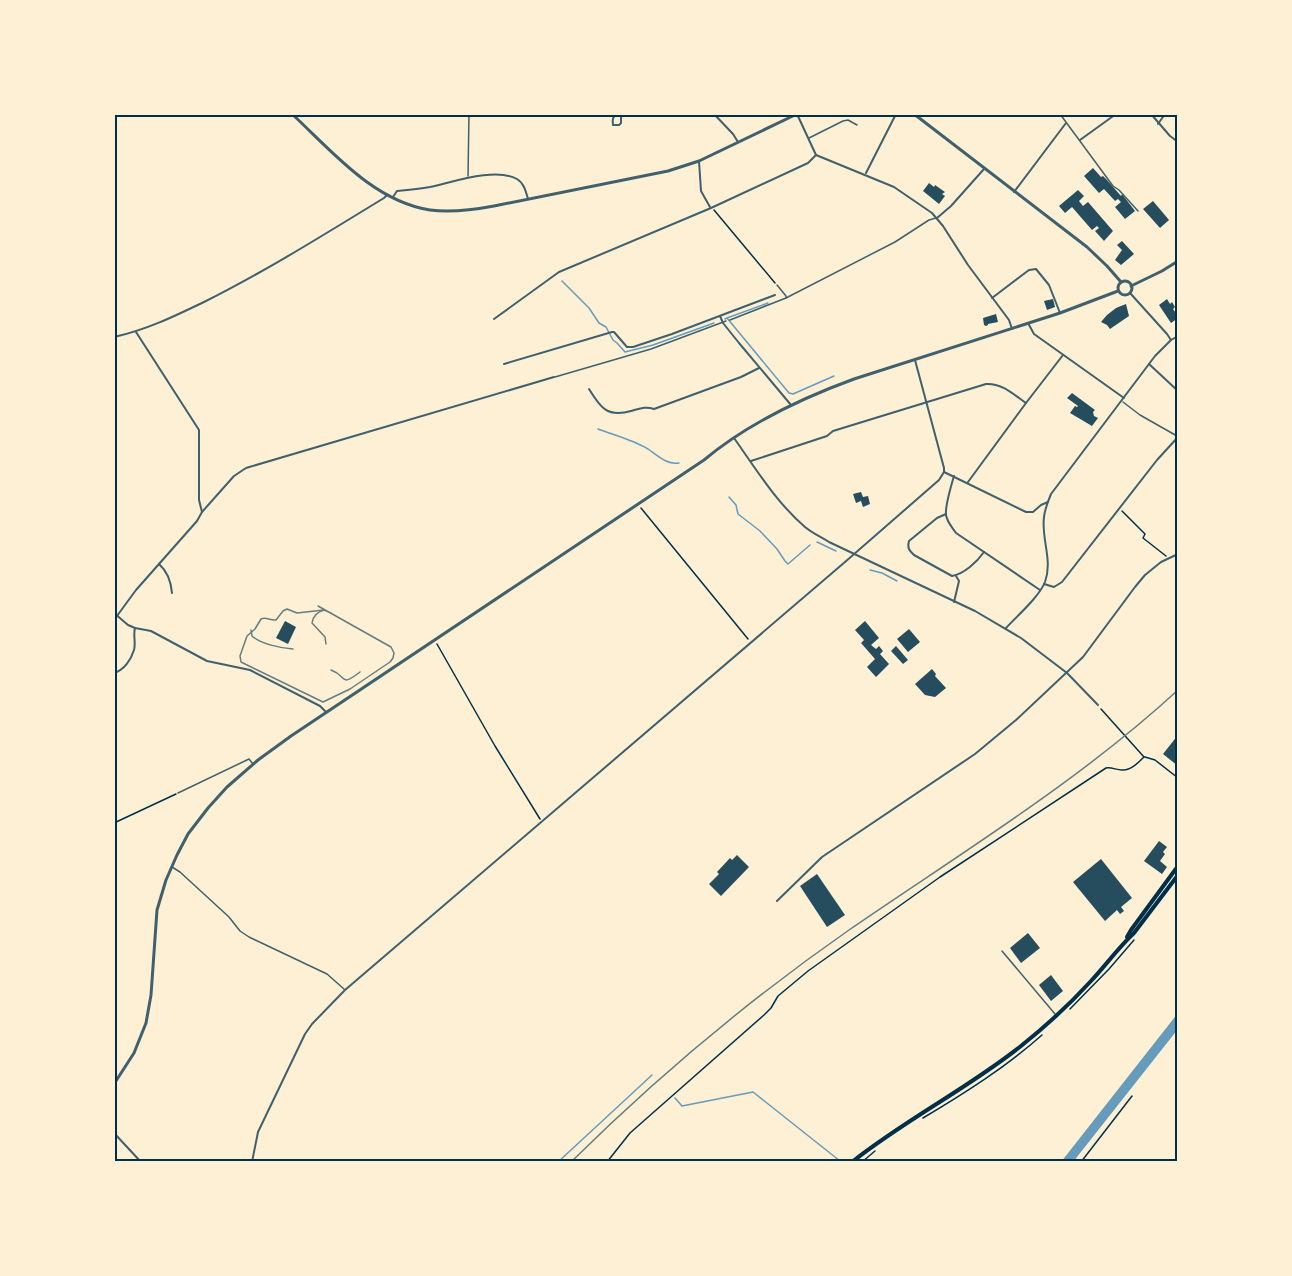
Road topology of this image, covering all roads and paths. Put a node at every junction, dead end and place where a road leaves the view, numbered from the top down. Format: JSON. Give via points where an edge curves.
{"nodes":[{"id":1,"x":292,"y":114,"type":"edge"},
{"id":2,"x":469,"y":114,"type":"edge"},
{"id":3,"x":714,"y":114,"type":"edge"},
{"id":4,"x":797,"y":114,"type":"edge"},
{"id":5,"x":896,"y":114,"type":"edge"},
{"id":6,"x":914,"y":114,"type":"edge"},
{"id":7,"x":1060,"y":114,"type":"edge"},
{"id":8,"x":1116,"y":114,"type":"edge"},
{"id":9,"x":1151,"y":114,"type":"edge"},
{"id":10,"x":1165,"y":114,"type":"edge"},
{"id":11,"x":1066,"y":123,"type":"junction"},
{"id":12,"x":857,"y":124,"type":"dead end"},
{"id":13,"x":1158,"y":124,"type":"junction"},
{"id":14,"x":808,"y":139,"type":"junction"},
{"id":15,"x":1080,"y":140,"type":"junction"},
{"id":16,"x":738,"y":142,"type":"junction"},
{"id":17,"x":1178,"y":142,"type":"edge"},
{"id":18,"x":816,"y":155,"type":"junction"},
{"id":19,"x":699,"y":161,"type":"junction"},
{"id":20,"x":984,"y":169,"type":"junction"},
{"id":21,"x":865,"y":174,"type":"junction"},
{"id":22,"x":468,"y":178,"type":"junction"},
{"id":23,"x":1014,"y":192,"type":"junction"},
{"id":24,"x":387,"y":195,"type":"junction"},
{"id":25,"x":392,"y":198,"type":"junction"},
{"id":26,"x":528,"y":199,"type":"junction"},
{"id":27,"x":711,"y":208,"type":"junction"},
{"id":28,"x":1138,"y":212,"type":"dead end"},
{"id":29,"x":937,"y":218,"type":"junction"},
{"id":30,"x":1178,"y":261,"type":"edge"},
{"id":31,"x":1121,"y":282,"type":"junction"},
{"id":32,"x":777,"y":285,"type":"junction"},
{"id":33,"x":1131,"y":286,"type":"junction"},
{"id":34,"x":1118,"y":291,"type":"junction"},
{"id":35,"x":1130,"y":293,"type":"junction"},
{"id":36,"x":775,"y":295,"type":"joint"},
{"id":37,"x":786,"y":298,"type":"junction"},
{"id":38,"x":992,"y":298,"type":"junction"},
{"id":39,"x":1060,"y":313,"type":"junction"},
{"id":40,"x":720,"y":316,"type":"junction"},
{"id":41,"x":495,"y":319,"type":"dead end"},
{"id":42,"x":730,"y":320,"type":"dead end"},
{"id":43,"x":725,"y":322,"type":"junction"},
{"id":44,"x":1028,"y":324,"type":"junction"},
{"id":45,"x":1012,"y":329,"type":"junction"},
{"id":46,"x":136,"y":332,"type":"junction"},
{"id":47,"x":1178,"y":336,"type":"edge"},
{"id":48,"x":114,"y":338,"type":"edge"},
{"id":49,"x":1171,"y":340,"type":"junction"},
{"id":50,"x":1063,"y":355,"type":"junction"},
{"id":51,"x":915,"y":359,"type":"junction"},
{"id":52,"x":504,"y":364,"type":"dead end"},
{"id":53,"x":1149,"y":364,"type":"junction"},
{"id":54,"x":759,"y":368,"type":"junction"},
{"id":55,"x":554,"y":377,"type":"joint"},
{"id":56,"x":590,"y":389,"type":"dead end"},
{"id":57,"x":1178,"y":391,"type":"edge"},
{"id":58,"x":1123,"y":400,"type":"junction"},
{"id":59,"x":927,"y":401,"type":"junction"},
{"id":60,"x":1026,"y":403,"type":"junction"},
{"id":61,"x":791,"y":405,"type":"junction"},
{"id":62,"x":1178,"y":437,"type":"edge"},
{"id":63,"x":734,"y":438,"type":"junction"},
{"id":64,"x":751,"y":461,"type":"junction"},
{"id":65,"x":944,"y":472,"type":"junction"},
{"id":66,"x":954,"y":476,"type":"junction"},
{"id":67,"x":968,"y":482,"type":"junction"},
{"id":68,"x":1048,"y":502,"type":"junction"},
{"id":69,"x":637,"y":504,"type":"junction"},
{"id":70,"x":1120,"y":509,"type":"junction"},
{"id":71,"x":202,"y":512,"type":"junction"},
{"id":72,"x":946,"y":514,"type":"junction"},
{"id":73,"x":984,"y":552,"type":"junction"},
{"id":74,"x":854,"y":554,"type":"junction"},
{"id":75,"x":1178,"y":554,"type":"edge"},
{"id":76,"x":1170,"y":557,"type":"junction"},
{"id":77,"x":159,"y":564,"type":"junction"},
{"id":78,"x":956,"y":576,"type":"junction"},
{"id":79,"x":1044,"y":584,"type":"junction"},
{"id":80,"x":1040,"y":590,"type":"junction"},
{"id":81,"x":172,"y":593,"type":"dead end"},
{"id":82,"x":954,"y":602,"type":"junction"},
{"id":83,"x":116,"y":615,"type":"edge"},
{"id":84,"x":114,"y":620,"type":"edge"},
{"id":85,"x":135,"y":628,"type":"junction"},
{"id":86,"x":1006,"y":628,"type":"junction"},
{"id":87,"x":434,"y":639,"type":"junction"},
{"id":88,"x":751,"y":642,"type":"junction"},
{"id":89,"x":114,"y":673,"type":"edge"},
{"id":90,"x":1067,"y":673,"type":"junction"},
{"id":91,"x":1098,"y":705,"type":"joint"},
{"id":92,"x":326,"y":712,"type":"junction"},
{"id":93,"x":1144,"y":757,"type":"junction"},
{"id":94,"x":253,"y":764,"type":"junction"},
{"id":95,"x":1178,"y":778,"type":"edge"},
{"id":96,"x":178,"y":793,"type":"joint"},
{"id":97,"x":542,"y":822,"type":"junction"},
{"id":98,"x":114,"y":823,"type":"edge"},
{"id":99,"x":1178,"y":836,"type":"edge"},
{"id":100,"x":1178,"y":853,"type":"edge"},
{"id":101,"x":1178,"y":866,"type":"edge"},
{"id":102,"x":171,"y":867,"type":"junction"},
{"id":103,"x":1178,"y":874,"type":"edge"},
{"id":104,"x":777,"y":901,"type":"dead end"},
{"id":105,"x":1126,"y":941,"type":"junction"},
{"id":106,"x":1002,"y":951,"type":"dead end"},
{"id":107,"x":345,"y":990,"type":"junction"},
{"id":108,"x":1056,"y":1016,"type":"junction"},
{"id":109,"x":114,"y":1084,"type":"edge"},
{"id":110,"x":1132,"y":1096,"type":"dead end"},
{"id":111,"x":114,"y":1133,"type":"edge"},
{"id":112,"x":141,"y":1162,"type":"edge"},
{"id":113,"x":252,"y":1162,"type":"edge"},
{"id":114,"x":607,"y":1162,"type":"edge"},
{"id":115,"x":852,"y":1162,"type":"edge"},
{"id":116,"x":1082,"y":1162,"type":"edge"}],
"edges":[{"from":1,"to":24,"type":"street","via":[[353,171]]},
{"from":2,"to":22,"type":"lane"},
{"from":3,"to":16,"type":"street"},
{"from":4,"to":14,"type":"street"},
{"from":4,"to":16,"type":"street"},
{"from":5,"to":21,"type":"street"},
{"from":6,"to":20,"type":"street"},
{"from":7,"to":11,"type":"lane"},
{"from":8,"to":15,"type":"street"},
{"from":9,"to":13,"type":"street"},
{"from":10,"to":13,"type":"street"},
{"from":11,"to":15,"type":"lane"},
{"from":11,"to":23,"type":"street"},
{"from":12,"to":14,"type":"lane","via":[[843,121]]},
{"from":13,"to":17,"type":"street"},
{"from":14,"to":18,"type":"street"},
{"from":15,"to":28,"type":"lane","via":[[1113,186]]},
{"from":16,"to":19,"type":"street"},
{"from":18,"to":21,"type":"street"},
{"from":18,"to":27,"type":"street","via":[[808,163]]},
{"from":19,"to":26,"type":"street","via":[[668,171]]},
{"from":19,"to":27,"type":"street","via":[[701,191]]},
{"from":20,"to":23,"type":"street"},
{"from":20,"to":29,"type":"street"},
{"from":21,"to":29,"type":"street","via":[[901,191]]},
{"from":22,"to":25,"type":"street","via":[[397,191]]},
{"from":22,"to":26,"type":"street","via":[[492,174],[516,178],[523,184]]},
{"from":23,"to":31,"type":"street","via":[[1092,251]]},
{"from":24,"to":25,"type":"street"},
{"from":24,"to":46,"type":"street","via":[[253,276]]},
{"from":25,"to":26,"type":"street","via":[[422,208],[452,211]]},
{"from":27,"to":32,"type":"path"},
{"from":27,"to":41,"type":"street","via":[[559,272]]},
{"from":29,"to":37,"type":"lane"},
{"from":29,"to":38,"type":"street"},
{"from":30,"to":33,"type":"street"},
{"from":31,"to":33,"type":"street"},
{"from":31,"to":34,"type":"street"},
{"from":32,"to":36,"type":"path"},
{"from":32,"to":37,"type":"lane"},
{"from":33,"to":35,"type":"street"},
{"from":34,"to":35,"type":"street"},
{"from":34,"to":39,"type":"street"},
{"from":35,"to":49,"type":"street"},
{"from":36,"to":40,"type":"street"},
{"from":37,"to":42,"type":"lane"},
{"from":38,"to":39,"type":"street","via":[[1029,270],[1036,269],[1049,285]]},
{"from":38,"to":45,"type":"street"},
{"from":39,"to":44,"type":"street"},
{"from":40,"to":43,"type":"street"},
{"from":40,"to":52,"type":"street","via":[[633,347],[627,347],[612,331]]},
{"from":43,"to":54,"type":"street"},
{"from":43,"to":55,"type":"lane","via":[[651,349]]},
{"from":44,"to":45,"type":"street"},
{"from":44,"to":50,"type":"street","via":[[1034,334]]},
{"from":45,"to":51,"type":"street"},
{"from":46,"to":48,"type":"street"},
{"from":46,"to":71,"type":"street","via":[[199,430]]},
{"from":47,"to":49,"type":"street"},
{"from":49,"to":53,"type":"street"},
{"from":50,"to":58,"type":"street"},
{"from":50,"to":60,"type":"street"},
{"from":51,"to":59,"type":"street"},
{"from":51,"to":61,"type":"street","via":[[827,388]]},
{"from":53,"to":57,"type":"street"},
{"from":53,"to":58,"type":"street"},
{"from":54,"to":56,"type":"street","via":[[654,408],[625,413],[608,412]]},
{"from":54,"to":61,"type":"street"},
{"from":55,"to":71,"type":"street","via":[[246,468]]},
{"from":58,"to":62,"type":"lane"},
{"from":58,"to":68,"type":"street","via":[[1057,484]]},
{"from":59,"to":60,"type":"street","via":[[994,384]]},
{"from":59,"to":64,"type":"street"},
{"from":59,"to":65,"type":"street"},
{"from":60,"to":67,"type":"street"},
{"from":61,"to":63,"type":"street"},
{"from":62,"to":70,"type":"street"},
{"from":63,"to":64,"type":"street"},
{"from":63,"to":69,"type":"street"},
{"from":64,"to":74,"type":"street","via":[[807,529]]},
{"from":65,"to":66,"type":"street"},
{"from":65,"to":74,"type":"street"},
{"from":66,"to":67,"type":"street"},
{"from":66,"to":72,"type":"street"},
{"from":67,"to":68,"type":"street","via":[[1029,513]]},
{"from":68,"to":79,"type":"street","via":[[1044,516],[1048,564]]},
{"from":69,"to":87,"type":"street"},
{"from":69,"to":88,"type":"path"},
{"from":70,"to":76,"type":"path","via":[[1145,534],[1143,538]]},
{"from":70,"to":79,"type":"street","via":[[1062,582],[1054,587]]},
{"from":71,"to":77,"type":"street"},
{"from":72,"to":73,"type":"street","via":[[956,532]]},
{"from":72,"to":78,"type":"street","via":[[909,541],[908,546],[914,555]]},
{"from":73,"to":78,"type":"street","via":[[974,565]]},
{"from":73,"to":80,"type":"street"},
{"from":74,"to":82,"type":"street"},
{"from":74,"to":88,"type":"street"},
{"from":75,"to":76,"type":"street"},
{"from":76,"to":90,"type":"street","via":[[1135,586]]},
{"from":77,"to":81,"type":"street","via":[[169,576]]},
{"from":77,"to":83,"type":"street"},
{"from":78,"to":82,"type":"street"},
{"from":79,"to":80,"type":"street"},
{"from":80,"to":86,"type":"street"},
{"from":82,"to":86,"type":"street"},
{"from":83,"to":84,"type":"street"},
{"from":83,"to":85,"type":"street"},
{"from":85,"to":89,"type":"street","via":[[135,648],[127,664]]},
{"from":85,"to":92,"type":"street","via":[[151,631],[215,664],[250,670]]},
{"from":86,"to":90,"type":"street"},
{"from":87,"to":92,"type":"street"},
{"from":87,"to":97,"type":"path"},
{"from":88,"to":97,"type":"street"},
{"from":90,"to":91,"type":"street"},
{"from":90,"to":104,"type":"street","via":[[975,754],[822,857]]},
{"from":91,"to":93,"type":"path"},
{"from":92,"to":94,"type":"street"},
{"from":93,"to":95,"type":"path","via":[[1155,760]]},
{"from":93,"to":114,"type":"path","via":[[1124,771],[1106,768],[940,877],[808,972],[630,1133]]},
{"from":94,"to":96,"type":"lane","via":[[249,759]]},
{"from":94,"to":102,"type":"street","via":[[208,808],[188,834]]},
{"from":96,"to":98,"type":"path"},
{"from":97,"to":107,"type":"street"},
{"from":99,"to":100,"type":"street"},
{"from":101,"to":105,"type":"main road"},
{"from":102,"to":107,"type":"lane","via":[[240,931],[327,974]]},
{"from":102,"to":109,"type":"street","via":[[157,910],[146,1023],[134,1053]]},
{"from":103,"to":105,"type":"main road"},
{"from":105,"to":108,"type":"main road"},
{"from":106,"to":108,"type":"lane"},
{"from":107,"to":113,"type":"street","via":[[305,1034],[258,1132]]},
{"from":108,"to":115,"type":"main road","via":[[989,1070]]},
{"from":110,"to":116,"type":"path"},
{"from":111,"to":112,"type":"street"}]}
